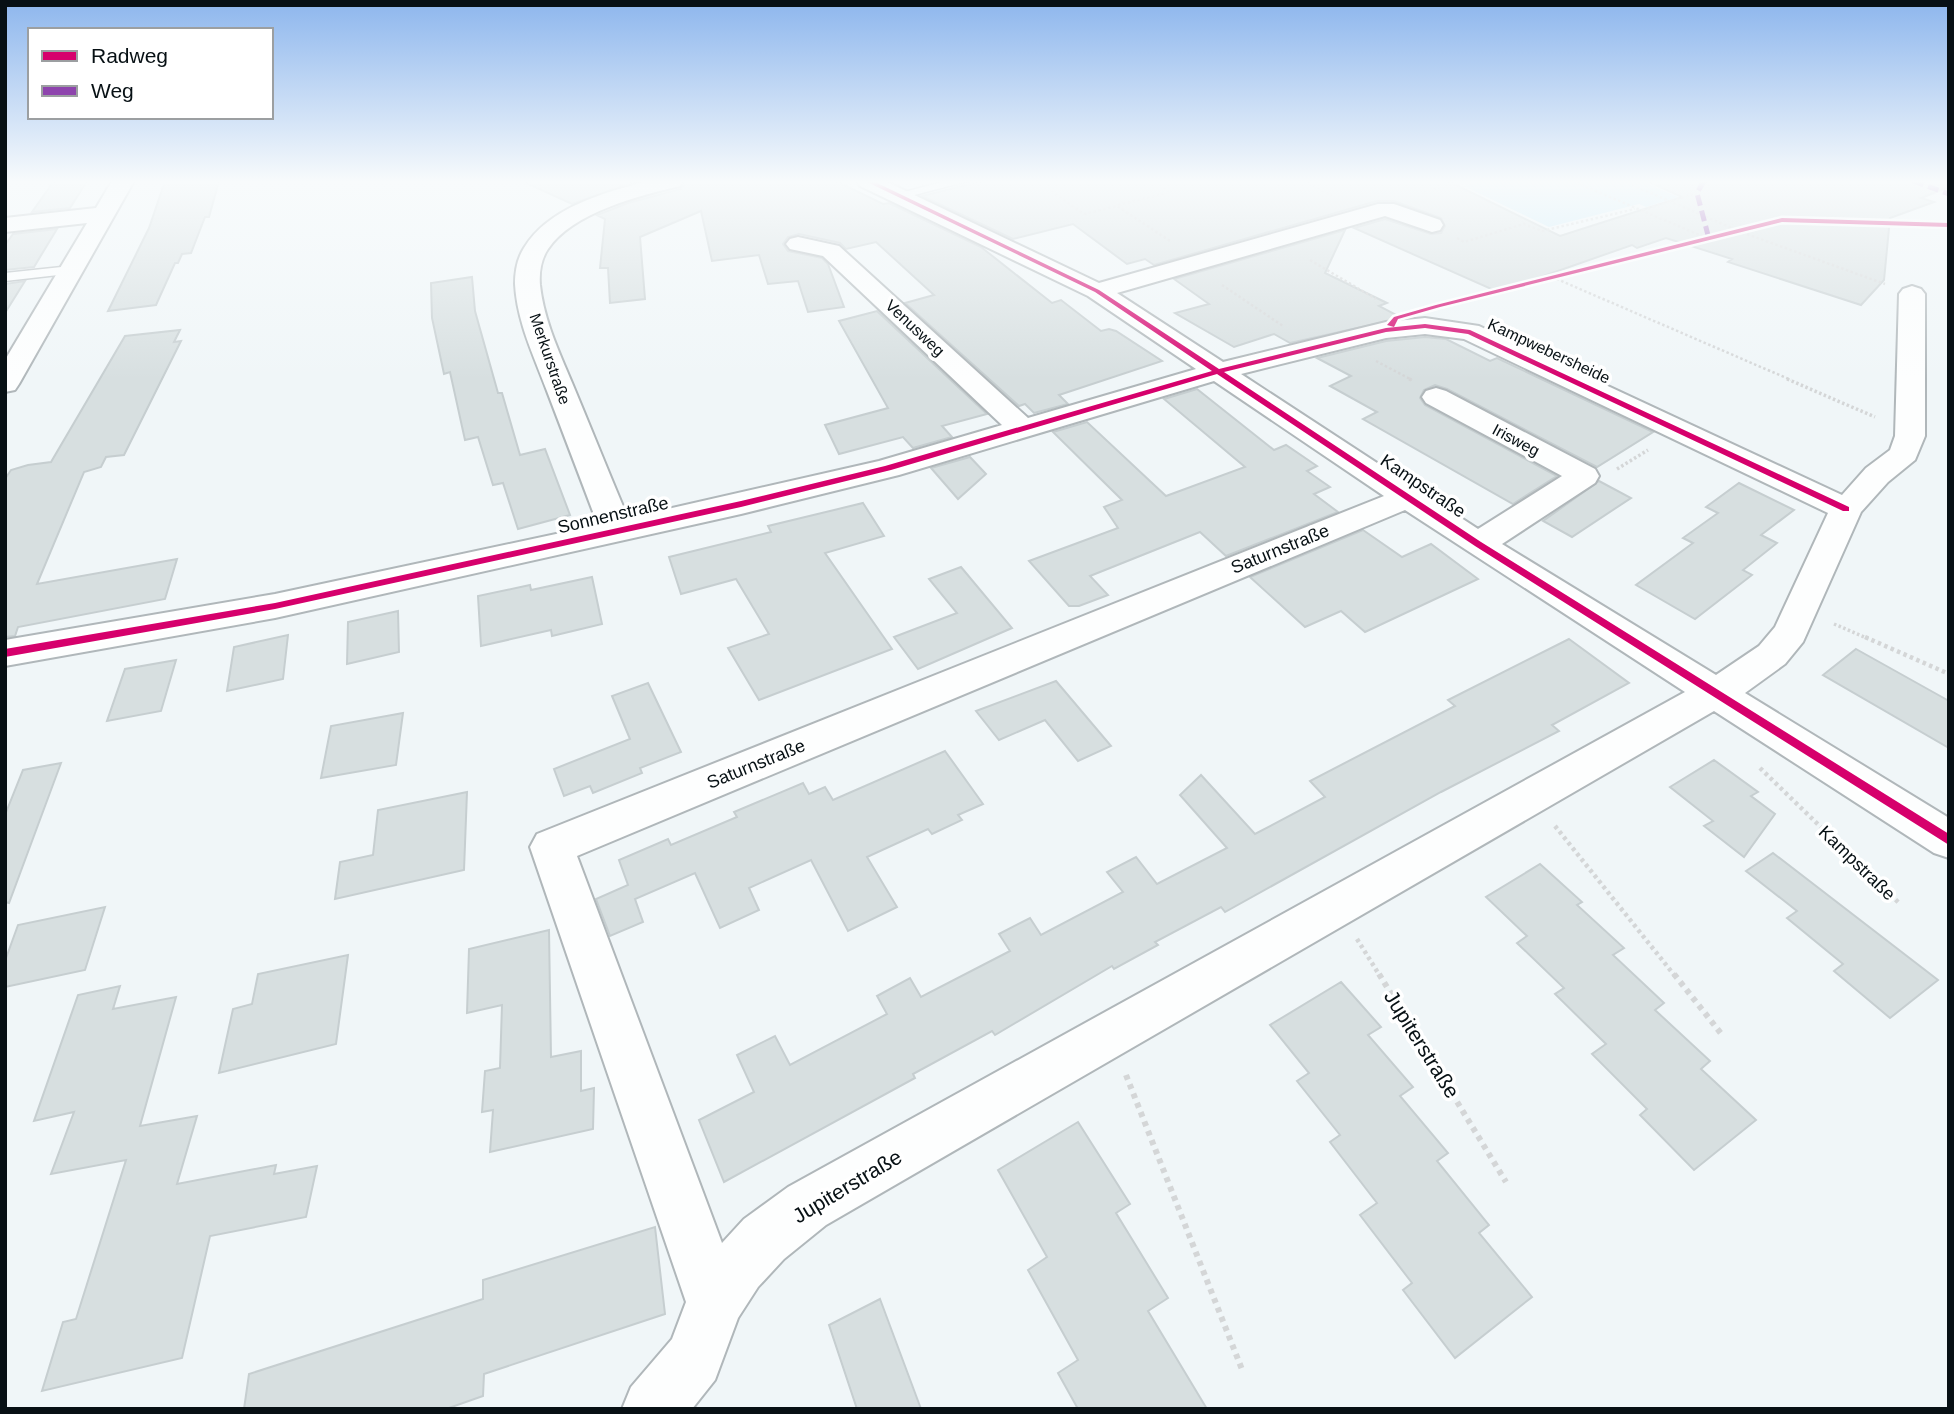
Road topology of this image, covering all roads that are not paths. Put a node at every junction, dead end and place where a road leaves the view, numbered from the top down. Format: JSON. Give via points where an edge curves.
{"nodes":[{"id":1,"x":85,"y":247,"type":"edge"},
{"id":2,"x":537,"y":247,"type":"edge"},
{"id":3,"x":812,"y":247,"type":"edge"},
{"id":4,"x":1006,"y":247,"type":"edge"},
{"id":5,"x":1248,"y":247,"type":"edge"},
{"id":6,"x":71,"y":270,"type":"junction"},
{"id":7,"x":5,"y":277,"type":"edge"},
{"id":8,"x":1097,"y":291,"type":"junction"},
{"id":9,"x":1912,"y":293,"type":"road end"},
{"id":10,"x":1220,"y":371,"type":"junction"},
{"id":11,"x":5,"y":384,"type":"edge"},
{"id":12,"x":1436,"y":397,"type":"road end"},
{"id":13,"x":1023,"y":429,"type":"junction"},
{"id":14,"x":1407,"y":498,"type":"junction"},
{"id":15,"x":1846,"y":509,"type":"junction"},
{"id":16,"x":617,"y":532,"type":"junction"},
{"id":17,"x":1478,"y":544,"type":"junction"},
{"id":18,"x":5,"y":653,"type":"edge"},
{"id":19,"x":1715,"y":693,"type":"junction"},
{"id":20,"x":1949,"y":840,"type":"edge"},
{"id":21,"x":715,"y":1302,"type":"junction"},
{"id":22,"x":653,"y":1409,"type":"edge"}],
"edges":[{"from":1,"to":6,"type":"street"},
{"from":2,"to":16,"type":"street","name":"Merkurstraße","via":[[528,269],[530,302],[540,338]]},
{"from":3,"to":13,"type":"street","name":"Venusweg","via":[[831,251]]},
{"from":4,"to":8,"type":"street","name":"Kampstraße"},
{"from":5,"to":8,"type":"street"},
{"from":6,"to":7,"type":"lane"},
{"from":6,"to":11,"type":"street"},
{"from":8,"to":10,"type":"street","name":"Kampstraße"},
{"from":9,"to":15,"type":"street","via":[[1910,436],[1903,454]]},
{"from":10,"to":13,"type":"street","name":"Sonnenstraße"},
{"from":10,"to":14,"type":"street","name":"Kampstraße"},
{"from":10,"to":15,"type":"street","name":"Kampwebersheide","via":[[1412,326],[1470,332]]},
{"from":12,"to":17,"type":"street","name":"Irisweg","via":[[1584,476]]},
{"from":13,"to":16,"type":"street","name":"Sonnenstraße","via":[[888,468]]},
{"from":14,"to":17,"type":"street","name":"Kampstraße"},
{"from":14,"to":21,"type":"street","name":"Saturnstraße","via":[[552,847]]},
{"from":15,"to":19,"type":"street","via":[[1790,633],[1772,655]]},
{"from":16,"to":18,"type":"street","name":"Sonnenstraße","via":[[275,606]]},
{"from":17,"to":19,"type":"street","name":"Kampstraße"},
{"from":19,"to":20,"type":"street","name":"Kampstraße"},
{"from":19,"to":21,"type":"street","name":"Jupiterstraße","via":[[807,1206],[738,1267]]},
{"from":21,"to":22,"type":"street","name":"Jupiterstraße","via":[[694,1359]]}]}
